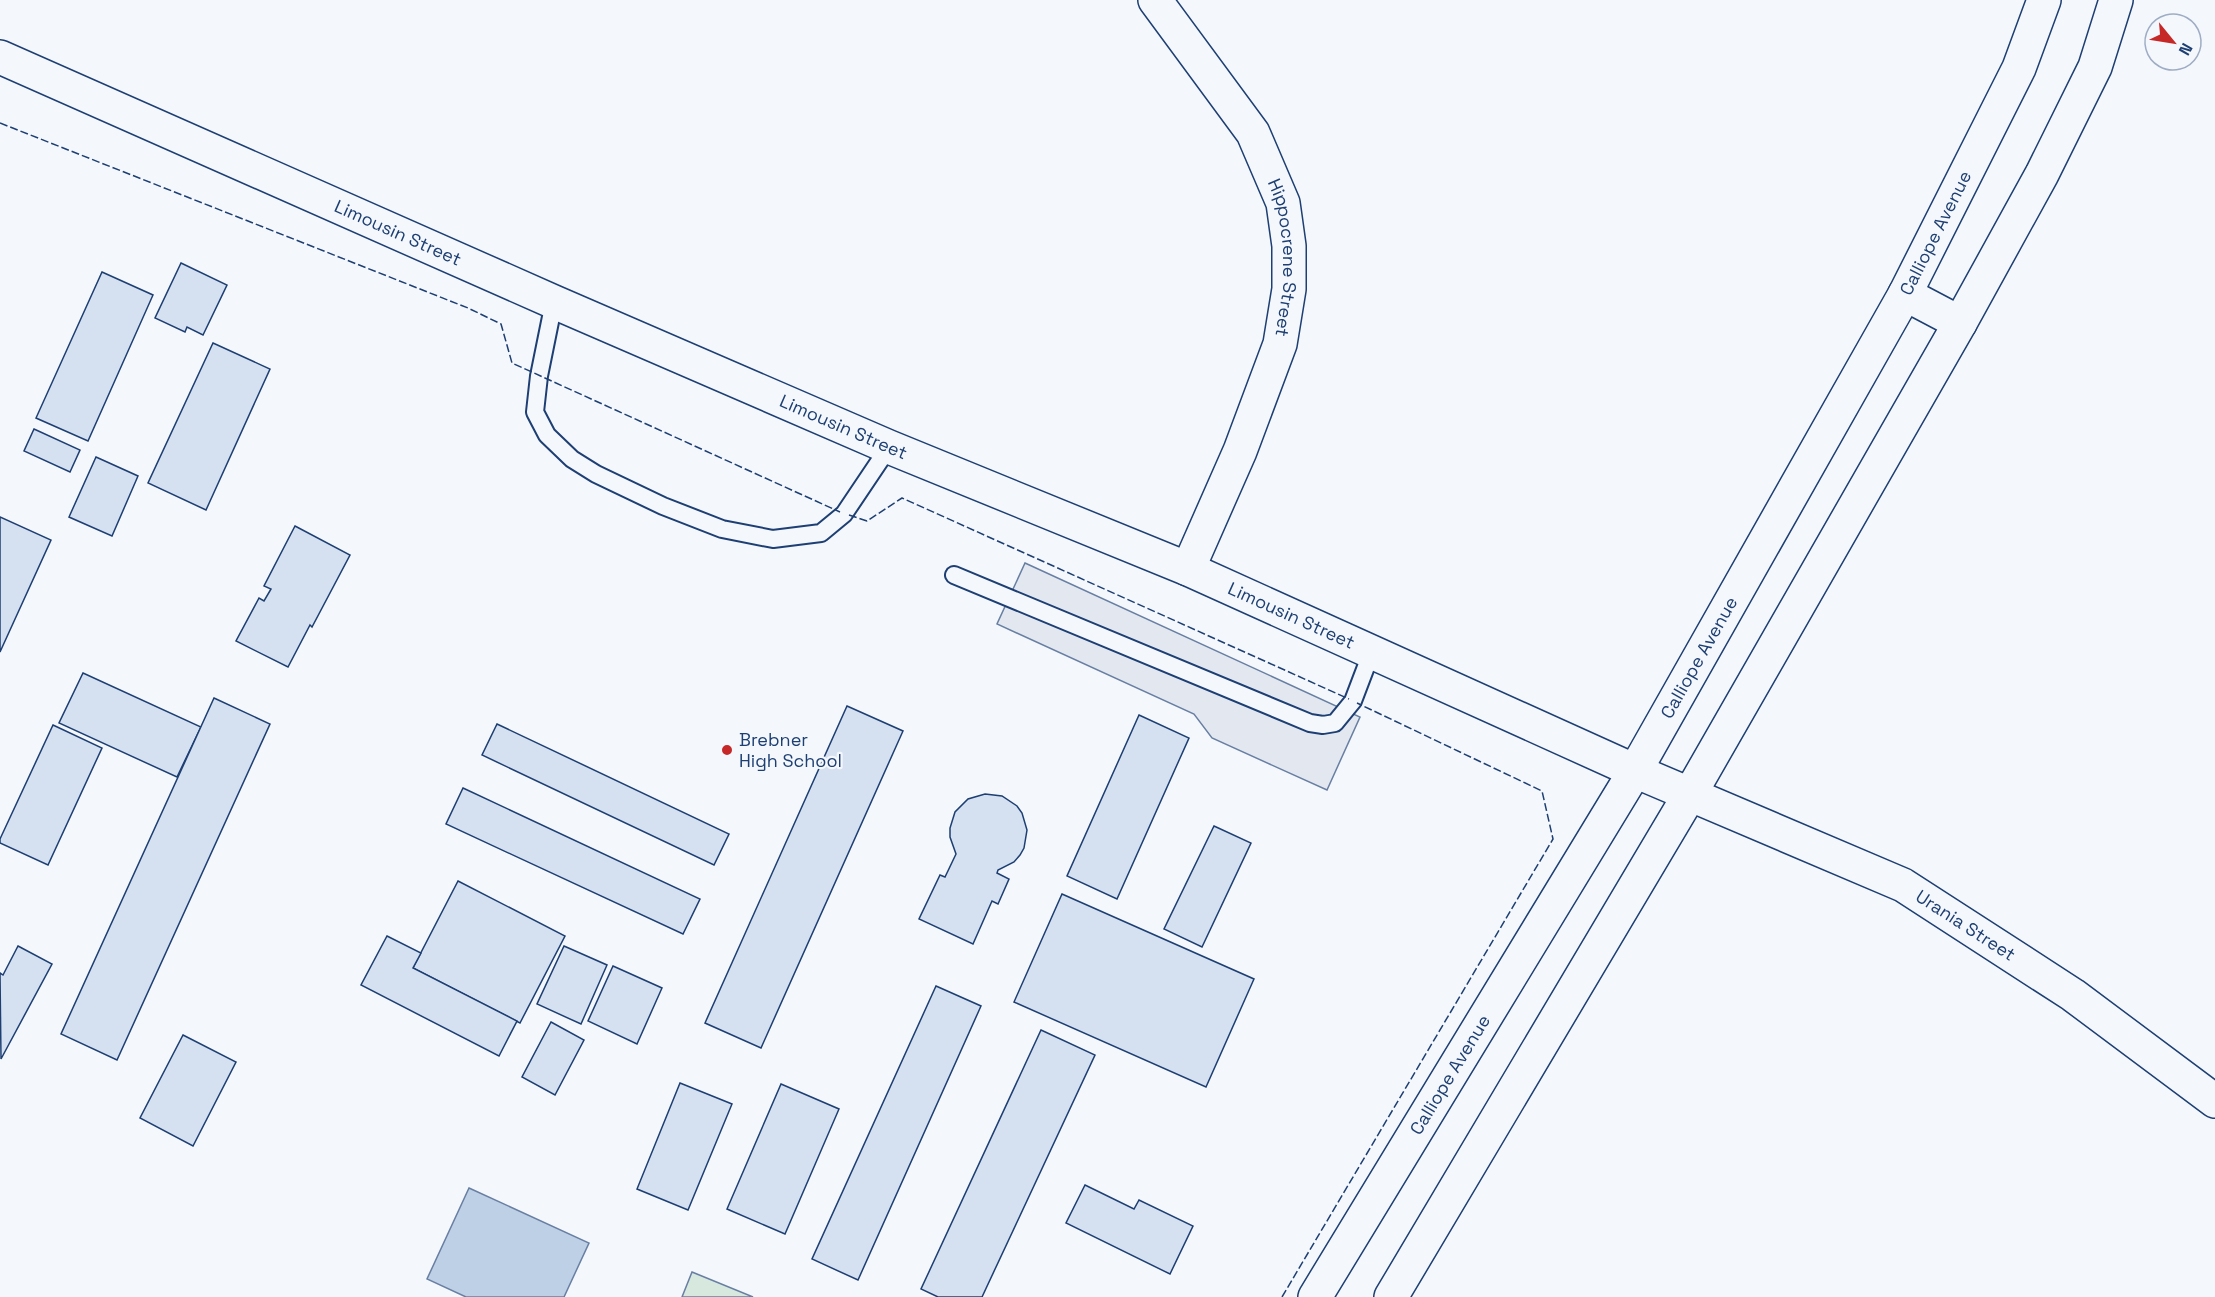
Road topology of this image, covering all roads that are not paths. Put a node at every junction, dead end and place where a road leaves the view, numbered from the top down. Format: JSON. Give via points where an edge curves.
{"nodes":[{"id":1,"x":1155,"y":0,"type":"edge"},
{"id":2,"x":2044,"y":0,"type":"edge"},
{"id":3,"x":2116,"y":0,"type":"edge"},
{"id":4,"x":0,"y":57,"type":"edge"},
{"id":5,"x":1905,"y":294,"type":"junction"},
{"id":6,"x":554,"y":302,"type":"junction"},
{"id":7,"x":1960,"y":323,"type":"junction"},
{"id":8,"x":889,"y":447,"type":"junction"},
{"id":9,"x":1188,"y":569,"type":"junction"},
{"id":10,"x":954,"y":575,"type":"dead end"},
{"id":11,"x":1372,"y":651,"type":"junction"},
{"id":12,"x":1635,"y":771,"type":"junction"},
{"id":13,"x":1690,"y":794,"type":"junction"},
{"id":14,"x":2215,"y":1101,"type":"edge"},
{"id":15,"x":1315,"y":1297,"type":"edge"},
{"id":16,"x":1391,"y":1297,"type":"edge"}],
"edges":[{"from":1,"to":9,"type":"street","name":"Hippocrene Street","via":[[1253,133],[1283,203],[1289,246],[1289,289],[1280,345],[1240,451]]},
{"from":2,"to":5,"type":"street","name":"Calliope Avenue","via":[[2019,68]]},
{"from":3,"to":7,"type":"street","via":[[2095,67],[2042,174]]},
{"from":4,"to":6,"type":"street","name":"Limousin Street"},
{"from":5,"to":7,"type":"street"},
{"from":5,"to":12,"type":"street","name":"Calliope Avenue"},
{"from":6,"to":8,"type":"street","name":"Limousin Street"},
{"from":6,"to":8,"type":"lane","via":[[535,412],[547,435],[588,469],[663,506],[722,529],[773,539],[821,533],[844,514]]},
{"from":7,"to":13,"type":"street"},
{"from":8,"to":9,"type":"street","name":"Limousin Street"},
{"from":9,"to":11,"type":"street","name":"Limousin Street"},
{"from":10,"to":11,"type":"lane","via":[[1310,723],[1335,723],[1353,701]]},
{"from":11,"to":12,"type":"street","name":"Limousin Street"},
{"from":12,"to":13,"type":"street","name":"Limousin Street"},
{"from":12,"to":15,"type":"street","name":"Calliope Avenue"},
{"from":13,"to":14,"type":"street","name":"Urania Street","via":[[1903,885],[2073,995]]},
{"from":13,"to":16,"type":"street"}]}
